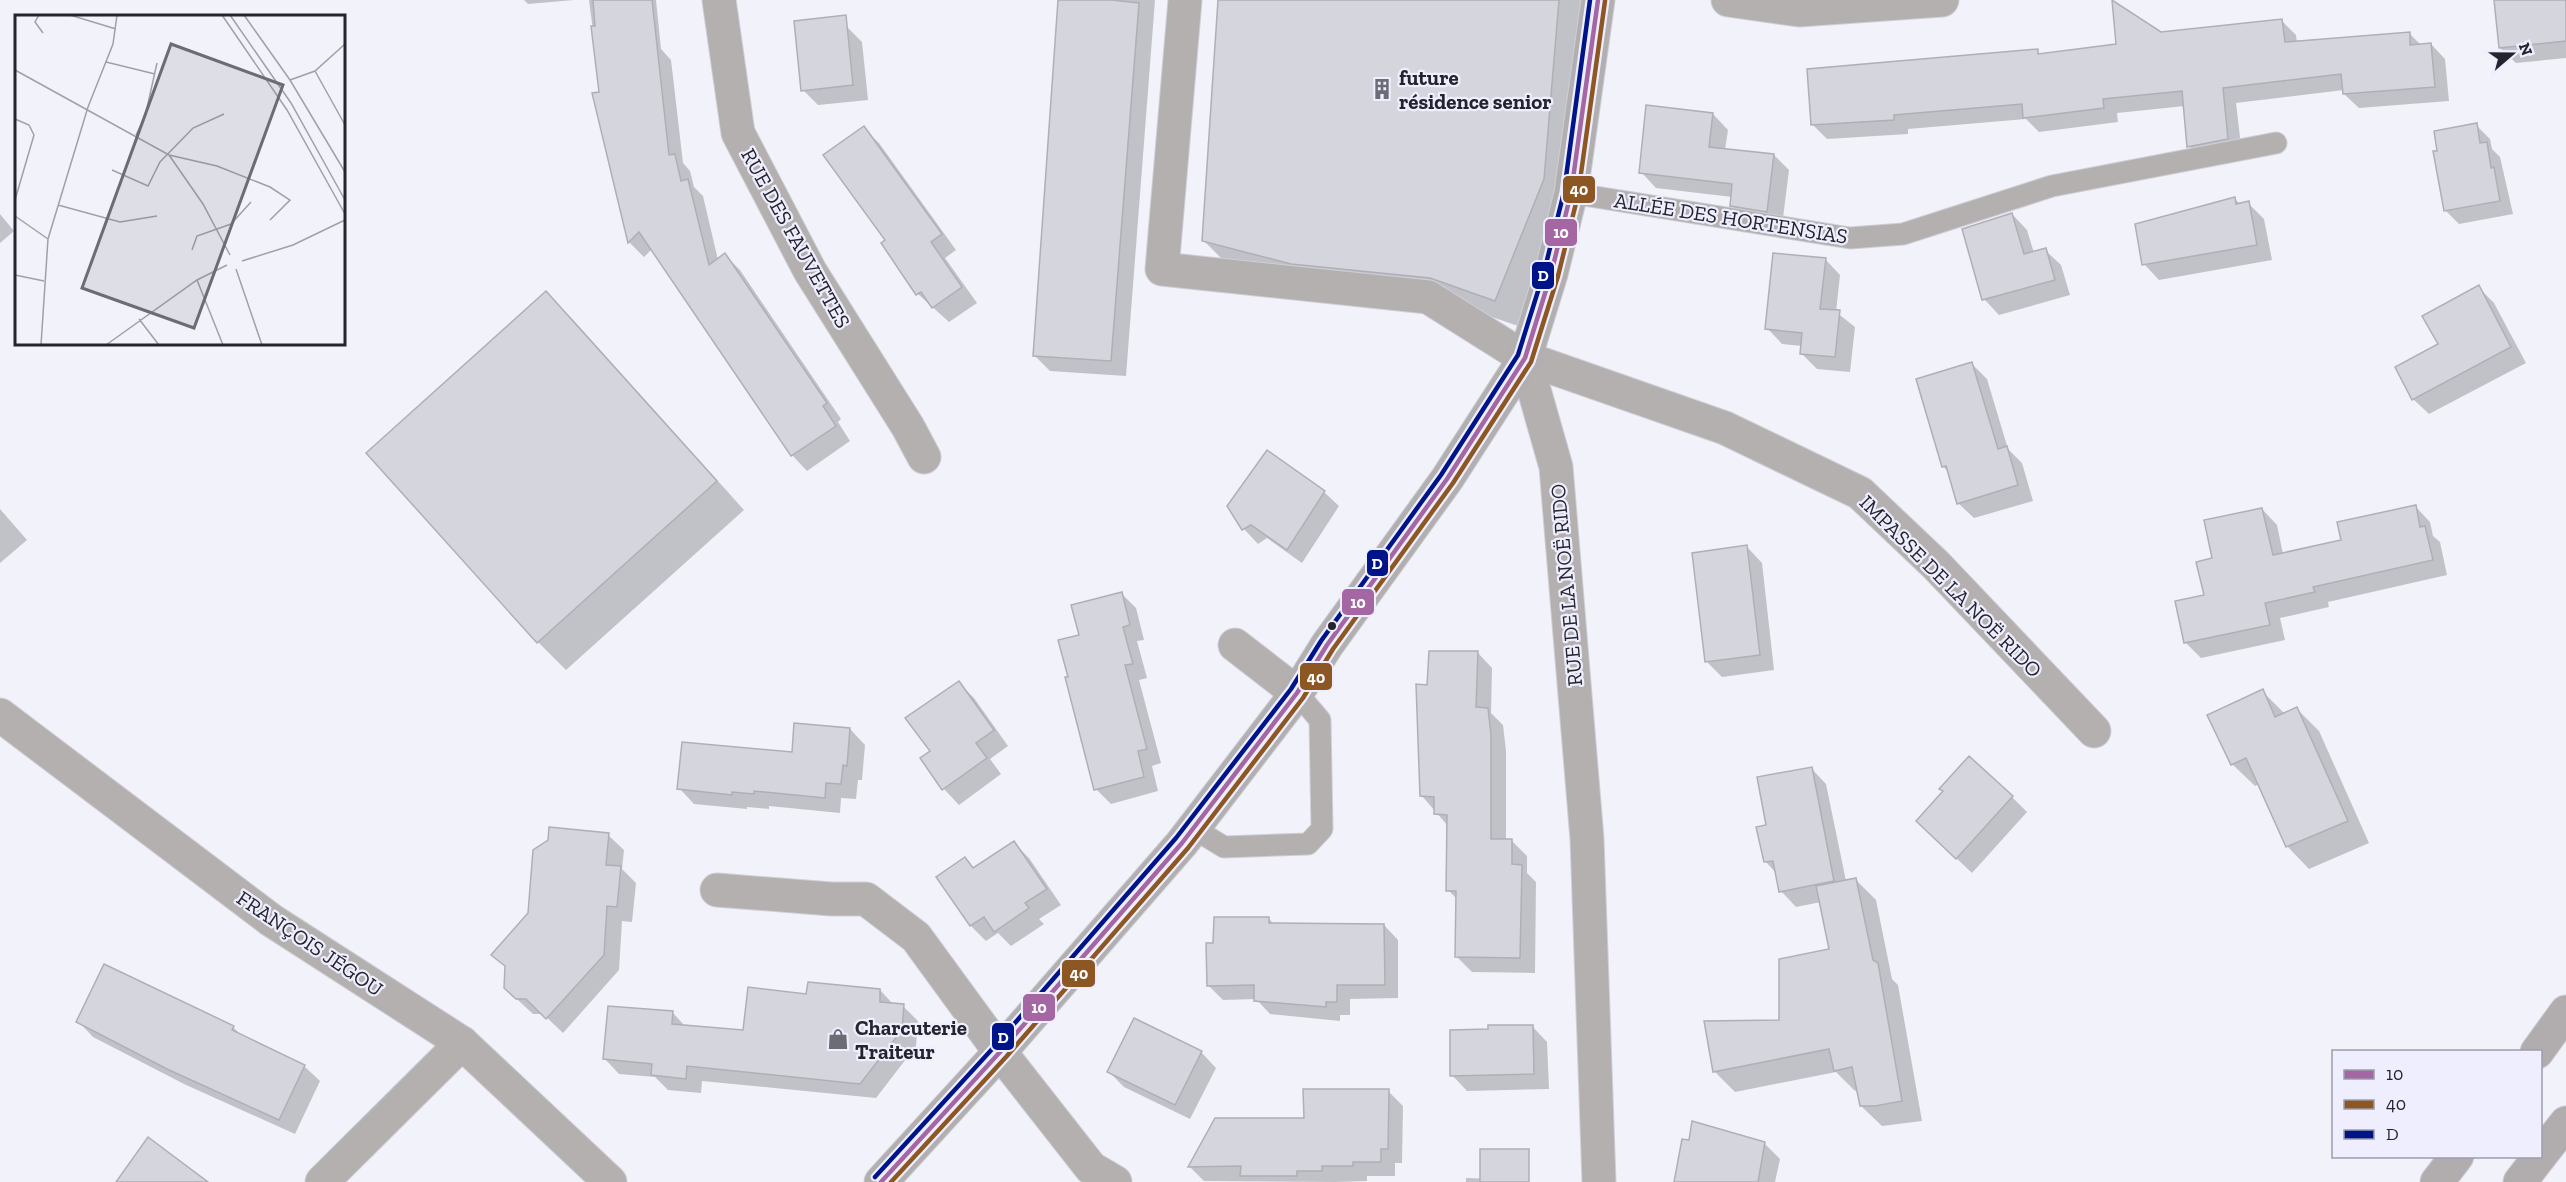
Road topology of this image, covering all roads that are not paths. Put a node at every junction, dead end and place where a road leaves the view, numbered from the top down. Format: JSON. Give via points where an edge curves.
{"nodes":[{"id":1,"x":719,"y":0,"type":"edge"},
{"id":2,"x":1185,"y":0,"type":"edge"},
{"id":3,"x":1598,"y":0,"type":"edge"},
{"id":4,"x":1728,"y":0,"type":"edge"},
{"id":5,"x":1942,"y":0,"type":"edge"},
{"id":6,"x":2276,"y":143,"type":"dead end"},
{"id":7,"x":1571,"y":193,"type":"junction"},
{"id":8,"x":1525,"y":358,"type":"junction"},
{"id":9,"x":924,"y":457,"type":"dead end"},
{"id":10,"x":1236,"y":645,"type":"dead end"},
{"id":11,"x":1297,"y":693,"type":"junction"},
{"id":12,"x":0,"y":715,"type":"edge"},
{"id":13,"x":2094,"y":731,"type":"dead end"},
{"id":14,"x":1192,"y":828,"type":"junction"},
{"id":15,"x":717,"y":890,"type":"dead end"},
{"id":16,"x":2566,"y":1012,"type":"edge"},
{"id":17,"x":462,"y":1043,"type":"junction"},
{"id":18,"x":2538,"y":1050,"type":"edge"},
{"id":19,"x":1000,"y":1052,"type":"junction"},
{"id":20,"x":2566,"y":1123,"type":"edge"},
{"id":21,"x":2542,"y":1153,"type":"edge"},
{"id":22,"x":2455,"y":1158,"type":"edge"},
{"id":23,"x":2538,"y":1158,"type":"edge"},
{"id":24,"x":322,"y":1182,"type":"edge"},
{"id":25,"x":610,"y":1182,"type":"edge"},
{"id":26,"x":881,"y":1182,"type":"edge"},
{"id":27,"x":1116,"y":1182,"type":"edge"},
{"id":28,"x":1599,"y":1182,"type":"edge"},
{"id":29,"x":2437,"y":1182,"type":"edge"},
{"id":30,"x":2520,"y":1182,"type":"edge"}],
"edges":[{"from":1,"to":9,"type":"street","name":"RUE DES FAUVETTES","via":[[738,133],[810,272]]},
{"from":2,"to":8,"type":"street","name":"IMPASSE DE LA NOË RIDO","via":[[1162,268],[1428,297]]},
{"from":3,"to":7,"type":"street"},
{"from":4,"to":5,"type":"street","via":[[1799,10]]},
{"from":6,"to":7,"type":"lane","name":"ALLÉE DES HORTENSIAS","via":[[2052,186],[1903,234],[1850,238]]},
{"from":7,"to":8,"type":"street"},
{"from":8,"to":11,"type":"street","via":[[1447,479]]},
{"from":8,"to":13,"type":"street","name":"IMPASSE DE LA NOË RIDO","via":[[1725,428],[1860,493],[1936,565]]},
{"from":8,"to":28,"type":"street","name":"RUE DE LA NOË RIDO","via":[[1556,467],[1587,839]]},
{"from":10,"to":11,"type":"street"},
{"from":11,"to":14,"type":"street"},
{"from":11,"to":14,"type":"lane","via":[[1320,720],[1322,829],[1308,844],[1224,847]]},
{"from":12,"to":17,"type":"street","name":"FRANÇOIS JÉGOU","via":[[271,920]]},
{"from":14,"to":19,"type":"street"},
{"from":15,"to":19,"type":"street","via":[[866,898],[916,937]]},
{"from":16,"to":18,"type":"highway"},
{"from":17,"to":24,"type":"street"},
{"from":17,"to":25,"type":"street","name":"FRANÇOIS JÉGOU"},
{"from":19,"to":26,"type":"street"},
{"from":19,"to":27,"type":"street","via":[[1091,1168]]},
{"from":20,"to":21,"type":"highway"},
{"from":22,"to":29,"type":"highway"},
{"from":23,"to":30,"type":"highway"}]}
